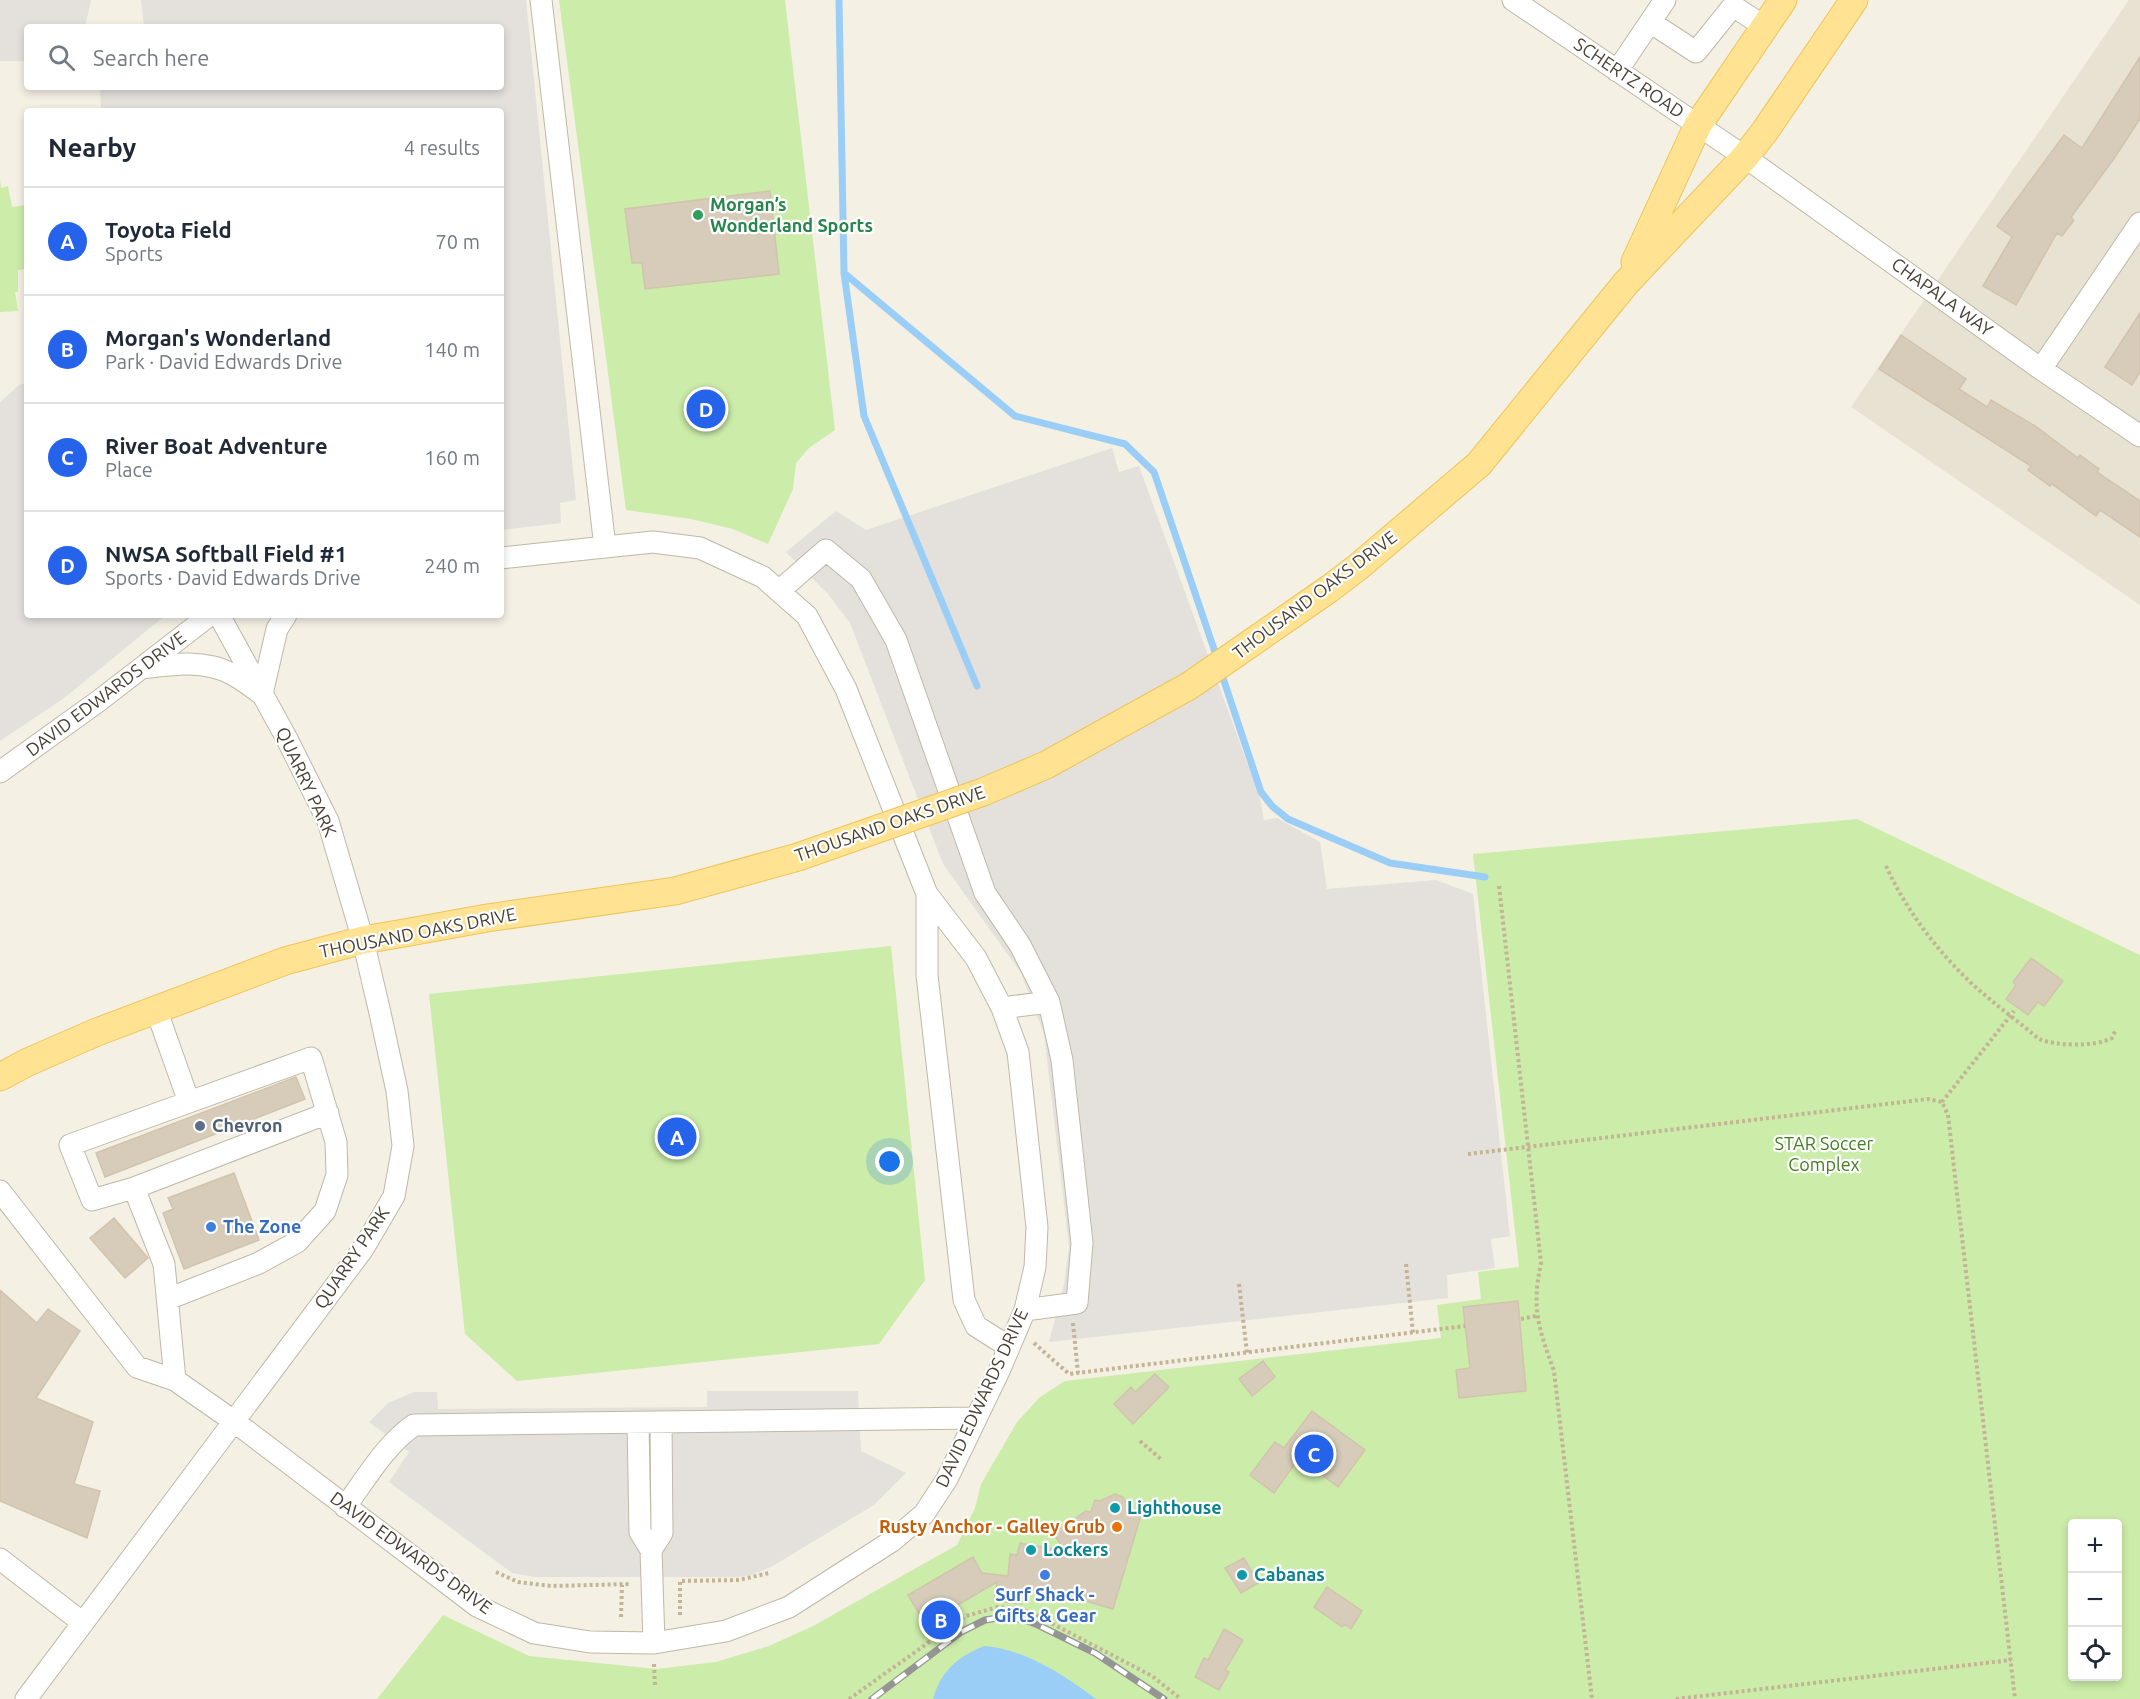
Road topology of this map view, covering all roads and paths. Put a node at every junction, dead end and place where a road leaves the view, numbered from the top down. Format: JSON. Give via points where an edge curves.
{"nodes":[{"id":1,"x":542,"y":0,"type":"edge"},
{"id":2,"x":1513,"y":0,"type":"edge"},
{"id":3,"x":1665,"y":0,"type":"edge"},
{"id":4,"x":1784,"y":0,"type":"edge"},
{"id":5,"x":1854,"y":0,"type":"edge"},
{"id":6,"x":1650,"y":22,"type":"junction"},
{"id":7,"x":1765,"y":27,"type":"junction"},
{"id":8,"x":1617,"y":70,"type":"junction"},
{"id":9,"x":1698,"y":125,"type":"junction"},
{"id":10,"x":1745,"y":157,"type":"junction"},
{"id":11,"x":2140,"y":223,"type":"edge"},
{"id":12,"x":1626,"y":283,"type":"junction"},
{"id":13,"x":2041,"y":369,"type":"junction"},
{"id":14,"x":2140,"y":436,"type":"edge"},
{"id":15,"x":605,"y":547,"type":"junction"},
{"id":16,"x":504,"y":558,"type":"edge"},
{"id":17,"x":779,"y":591,"type":"junction"},
{"id":18,"x":206,"y":618,"type":"edge"},
{"id":19,"x":221,"y":618,"type":"edge"},
{"id":20,"x":284,"y":618,"type":"edge"},
{"id":21,"x":142,"y":668,"type":"junction"},
{"id":22,"x":261,"y":694,"type":"junction"},
{"id":23,"x":0,"y":772,"type":"edge"},
{"id":24,"x":1886,"y":866,"type":"dead end"},
{"id":25,"x":1499,"y":886,"type":"dead end"},
{"id":26,"x":927,"y":894,"type":"junction"},
{"id":27,"x":363,"y":940,"type":"junction"},
{"id":28,"x":1049,"y":1002,"type":"junction"},
{"id":29,"x":1002,"y":1008,"type":"junction"},
{"id":30,"x":156,"y":1009,"type":"junction"},
{"id":31,"x":2012,"y":1013,"type":"junction"},
{"id":32,"x":2116,"y":1029,"type":"dead end"},
{"id":33,"x":0,"y":1077,"type":"edge"},
{"id":34,"x":189,"y":1102,"type":"junction"},
{"id":35,"x":1942,"y":1102,"type":"junction"},
{"id":36,"x":328,"y":1113,"type":"junction"},
{"id":37,"x":1528,"y":1148,"type":"junction"},
{"id":38,"x":1468,"y":1154,"type":"dead end"},
{"id":39,"x":134,"y":1188,"type":"junction"},
{"id":40,"x":0,"y":1191,"type":"edge"},
{"id":41,"x":1406,"y":1264,"type":"dead end"},
{"id":42,"x":1239,"y":1284,"type":"dead end"},
{"id":43,"x":168,"y":1299,"type":"junction"},
{"id":44,"x":1071,"y":1304,"type":"junction"},
{"id":45,"x":1025,"y":1310,"type":"junction"},
{"id":46,"x":1536,"y":1316,"type":"junction"},
{"id":47,"x":1521,"y":1319,"type":"dead end"},
{"id":48,"x":1465,"y":1326,"type":"dead end"},
{"id":49,"x":1413,"y":1333,"type":"junction"},
{"id":50,"x":1012,"y":1340,"type":"junction"},
{"id":51,"x":1247,"y":1353,"type":"junction"},
{"id":52,"x":1078,"y":1373,"type":"junction"},
{"id":53,"x":175,"y":1380,"type":"junction"},
{"id":54,"x":976,"y":1418,"type":"junction"},
{"id":55,"x":235,"y":1422,"type":"junction"},
{"id":56,"x":662,"y":1422,"type":"junction"},
{"id":57,"x":638,"y":1423,"type":"junction"},
{"id":58,"x":1140,"y":1441,"type":"dead end"},
{"id":59,"x":1162,"y":1460,"type":"dead end"},
{"id":60,"x":345,"y":1507,"type":"junction"},
{"id":61,"x":651,"y":1550,"type":"junction"},
{"id":62,"x":0,"y":1559,"type":"edge"},
{"id":63,"x":496,"y":1572,"type":"dead end"},
{"id":64,"x":770,"y":1573,"type":"dead end"},
{"id":65,"x":652,"y":1584,"type":"junction"},
{"id":66,"x":622,"y":1585,"type":"junction"},
{"id":67,"x":680,"y":1615,"type":"dead end"},
{"id":68,"x":621,"y":1617,"type":"dead end"},
{"id":69,"x":83,"y":1623,"type":"junction"},
{"id":70,"x":654,"y":1653,"type":"junction"},
{"id":71,"x":2011,"y":1660,"type":"junction"},
{"id":72,"x":655,"y":1686,"type":"dead end"},
{"id":73,"x":26,"y":1699,"type":"edge"},
{"id":74,"x":849,"y":1699,"type":"edge"},
{"id":75,"x":1181,"y":1699,"type":"edge"},
{"id":76,"x":1592,"y":1699,"type":"edge"},
{"id":77,"x":1676,"y":1699,"type":"edge"},
{"id":78,"x":2015,"y":1699,"type":"edge"}],
"edges":[{"from":1,"to":15,"type":"street"},
{"from":2,"to":8,"type":"street","name":"SCHERTZ ROAD"},
{"from":3,"to":6,"type":"street"},
{"from":4,"to":7,"type":"main road","name":"THOUSAND OAKS DRIVE"},
{"from":5,"to":10,"type":"main road","name":"THOUSAND OAKS DRIVE"},
{"from":6,"to":7,"type":"street","via":[[1696,52],[1734,6]]},
{"from":6,"to":8,"type":"street"},
{"from":7,"to":9,"type":"main road","name":"THOUSAND OAKS DRIVE"},
{"from":8,"to":9,"type":"street","name":"SCHERTZ ROAD"},
{"from":9,"to":10,"type":"street","name":"SCHERTZ ROAD"},
{"from":9,"to":12,"type":"main road","name":"THOUSAND OAKS DRIVE"},
{"from":10,"to":12,"type":"main road","name":"THOUSAND OAKS DRIVE"},
{"from":10,"to":13,"type":"street","name":"CHAPALA WAY"},
{"from":11,"to":13,"type":"street"},
{"from":12,"to":27,"type":"main road","name":"THOUSAND OAKS DRIVE","bridge":true,"via":[[1479,464],[1358,567],[1189,686],[1046,765],[983,792],[798,857],[675,891]]},
{"from":13,"to":14,"type":"street","name":"CHAPALA WAY"},
{"from":15,"to":16,"type":"street","name":"DAVID EDWARDS DRIVE"},
{"from":15,"to":17,"type":"street","name":"DAVID EDWARDS DRIVE","via":[[653,542],[700,548],[763,577]]},
{"from":17,"to":26,"type":"street","name":"DAVID EDWARDS DRIVE","via":[[807,616],[846,689]]},
{"from":17,"to":28,"type":"street","via":[[826,550],[861,579],[896,640],[985,893],[1020,945]]},
{"from":18,"to":21,"type":"street","name":"DAVID EDWARDS DRIVE"},
{"from":19,"to":22,"type":"street","name":"QUARRY PARK"},
{"from":20,"to":22,"type":"street","via":[[277,629]]},
{"from":21,"to":22,"type":"street","via":[[179,663],[211,666],[231,673]]},
{"from":21,"to":23,"type":"street","name":"DAVID EDWARDS DRIVE"},
{"from":22,"to":27,"type":"street","name":"QUARRY PARK","via":[[328,821]]},
{"from":24,"to":31,"type":"path","via":[[1897,890],[1959,972]]},
{"from":25,"to":37,"type":"path"},
{"from":26,"to":29,"type":"street","name":"DAVID EDWARDS DRIVE","via":[[976,958]]},
{"from":26,"to":50,"type":"street","via":[[927,975],[964,1300],[976,1326]]},
{"from":27,"to":30,"type":"main road","name":"THOUSAND OAKS DRIVE","via":[[285,961]]},
{"from":27,"to":55,"type":"street","name":"QUARRY PARK","via":[[397,1091],[403,1146],[394,1196],[363,1249]]},
{"from":28,"to":29,"type":"street"},
{"from":28,"to":44,"type":"street","via":[[1062,1060],[1082,1243],[1077,1303]]},
{"from":29,"to":45,"type":"street","name":"DAVID EDWARDS DRIVE","via":[[1018,1052],[1037,1227],[1035,1268]]},
{"from":30,"to":33,"type":"main road","name":"THOUSAND OAKS DRIVE","via":[[67,1044]]},
{"from":30,"to":34,"type":"street"},
{"from":31,"to":32,"type":"path","via":[[2039,1040],[2055,1045],[2107,1041]]},
{"from":31,"to":35,"type":"path"},
{"from":34,"to":36,"type":"street","via":[[311,1058]]},
{"from":34,"to":39,"type":"street","via":[[70,1145],[92,1200]]},
{"from":35,"to":37,"type":"path","via":[[1928,1099]]},
{"from":35,"to":71,"type":"path","via":[[1948,1115]]},
{"from":36,"to":39,"type":"street"},
{"from":36,"to":43,"type":"street","via":[[336,1142],[337,1175],[325,1211],[297,1242],[259,1263]]},
{"from":37,"to":38,"type":"path"},
{"from":37,"to":46,"type":"path","via":[[1541,1263]]},
{"from":39,"to":43,"type":"street","via":[[165,1264]]},
{"from":40,"to":53,"type":"street","name":"DAVID EDWARDS DRIVE","via":[[137,1367]]},
{"from":41,"to":49,"type":"path"},
{"from":42,"to":51,"type":"path"},
{"from":43,"to":53,"type":"street"},
{"from":44,"to":45,"type":"street"},
{"from":44,"to":52,"type":"path"},
{"from":45,"to":50,"type":"street","name":"DAVID EDWARDS DRIVE"},
{"from":46,"to":47,"type":"path"},
{"from":46,"to":76,"type":"path","via":[[1554,1371]]},
{"from":48,"to":49,"type":"path"},
{"from":49,"to":51,"type":"path"},
{"from":50,"to":52,"type":"path","via":[[1037,1345],[1069,1374]]},
{"from":50,"to":54,"type":"street","name":"DAVID EDWARDS DRIVE"},
{"from":51,"to":52,"type":"path"},
{"from":53,"to":55,"type":"street","name":"DAVID EDWARDS DRIVE"},
{"from":54,"to":56,"type":"street"},
{"from":54,"to":70,"type":"street","name":"DAVID EDWARDS DRIVE","via":[[924,1514],[892,1541],[789,1607]]},
{"from":55,"to":60,"type":"street","name":"DAVID EDWARDS DRIVE"},
{"from":55,"to":69,"type":"street","name":"QUARRY PARK"},
{"from":56,"to":57,"type":"street"},
{"from":56,"to":61,"type":"street","via":[[662,1533]]},
{"from":57,"to":60,"type":"street","via":[[414,1425],[389,1448]]},
{"from":57,"to":61,"type":"street","via":[[640,1532]]},
{"from":58,"to":59,"type":"path"},
{"from":60,"to":70,"type":"street","name":"DAVID EDWARDS DRIVE","via":[[477,1606],[534,1633]]},
{"from":61,"to":65,"type":"street"},
{"from":62,"to":69,"type":"street"},
{"from":63,"to":66,"type":"path","via":[[518,1582],[551,1586]]},
{"from":64,"to":67,"type":"path","via":[[739,1580],[680,1581]]},
{"from":65,"to":66,"type":"path"},
{"from":65,"to":70,"type":"street"},
{"from":66,"to":68,"type":"path"},
{"from":69,"to":73,"type":"street","name":"QUARRY PARK"},
{"from":70,"to":72,"type":"path"},
{"from":71,"to":77,"type":"path"},
{"from":71,"to":78,"type":"path"},
{"from":74,"to":75,"type":"path","via":[[966,1616],[998,1607],[1030,1612],[1152,1677]]}]}
